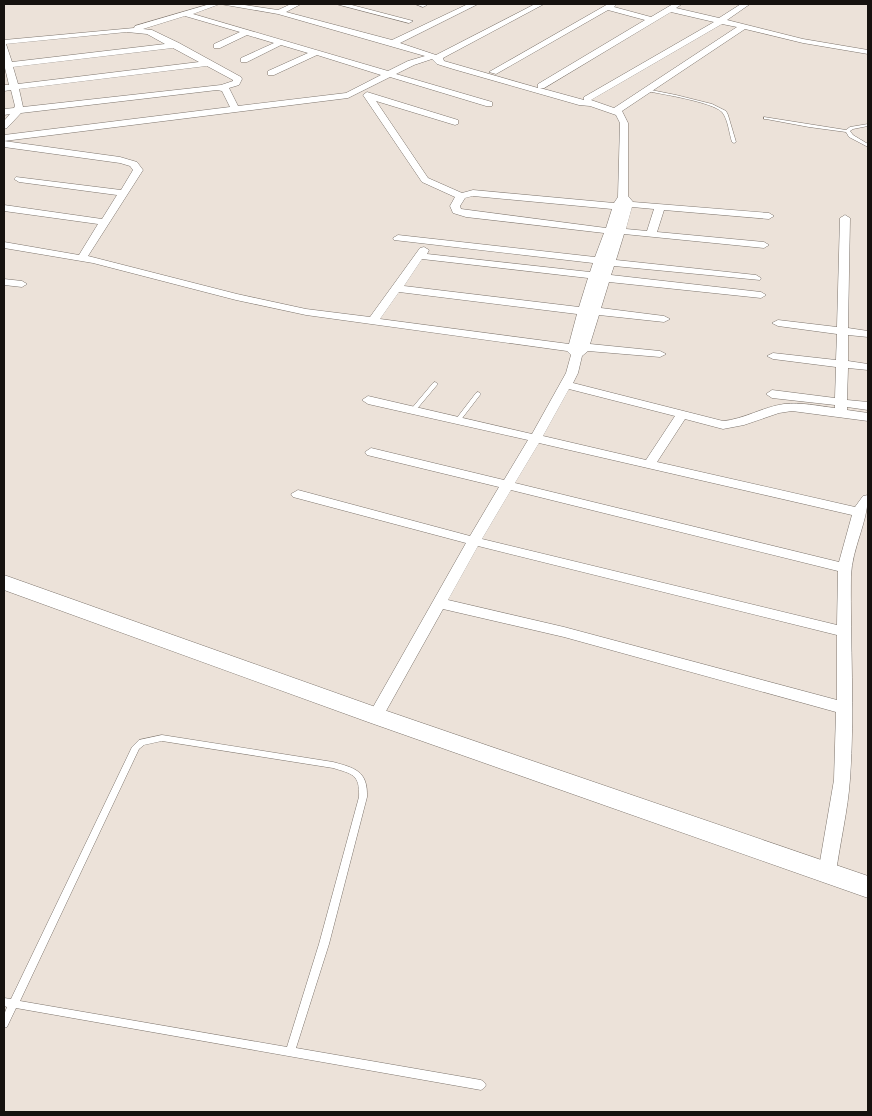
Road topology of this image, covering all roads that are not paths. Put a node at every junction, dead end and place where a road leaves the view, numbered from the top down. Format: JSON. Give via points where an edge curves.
{"nodes":[{"id":1,"x":191,"y":4,"type":"edge"},
{"id":2,"x":217,"y":4,"type":"edge"},
{"id":3,"x":224,"y":4,"type":"edge"},
{"id":4,"x":296,"y":4,"type":"edge"},
{"id":5,"x":340,"y":4,"type":"edge"},
{"id":6,"x":474,"y":4,"type":"edge"},
{"id":7,"x":540,"y":4,"type":"edge"},
{"id":8,"x":678,"y":4,"type":"edge"},
{"id":9,"x":744,"y":4,"type":"edge"},
{"id":10,"x":610,"y":5,"type":"edge"},
{"id":11,"x":670,"y":9,"type":"junction"},
{"id":12,"x":200,"y":10,"type":"junction"},
{"id":13,"x":279,"y":12,"type":"junction"},
{"id":14,"x":186,"y":14,"type":"junction"},
{"id":15,"x":652,"y":20,"type":"junction"},
{"id":16,"x":409,"y":21,"type":"dead end"},
{"id":17,"x":719,"y":22,"type":"junction"},
{"id":18,"x":708,"y":28,"type":"junction"},
{"id":19,"x":743,"y":28,"type":"junction"},
{"id":20,"x":134,"y":29,"type":"junction"},
{"id":21,"x":247,"y":32,"type":"junction"},
{"id":22,"x":732,"y":35,"type":"junction"},
{"id":23,"x":281,"y":42,"type":"junction"},
{"id":24,"x":393,"y":43,"type":"junction"},
{"id":25,"x":4,"y":44,"type":"edge"},
{"id":26,"x":176,"y":45,"type":"junction"},
{"id":27,"x":217,"y":46,"type":"dead end"},
{"id":28,"x":868,"y":52,"type":"edge"},
{"id":29,"x":315,"y":53,"type":"junction"},
{"id":30,"x":437,"y":58,"type":"junction"},
{"id":31,"x":244,"y":60,"type":"dead end"},
{"id":32,"x":210,"y":63,"type":"junction"},
{"id":33,"x":6,"y":65,"type":"edge"},
{"id":34,"x":493,"y":72,"type":"junction"},
{"id":35,"x":272,"y":73,"type":"dead end"},
{"id":36,"x":387,"y":75,"type":"junction"},
{"id":37,"x":541,"y":86,"type":"junction"},
{"id":38,"x":14,"y":87,"type":"junction"},
{"id":39,"x":4,"y":88,"type":"edge"},
{"id":40,"x":222,"y":88,"type":"junction"},
{"id":41,"x":648,"y":90,"type":"junction"},
{"id":42,"x":357,"y":92,"type":"junction"},
{"id":43,"x":54,"y":94,"type":"junction"},
{"id":44,"x":369,"y":96,"type":"junction"},
{"id":45,"x":589,"y":101,"type":"junction"},
{"id":46,"x":489,"y":104,"type":"dead end"},
{"id":47,"x":18,"y":110,"type":"junction"},
{"id":48,"x":236,"y":110,"type":"junction"},
{"id":49,"x":616,"y":111,"type":"junction"},
{"id":50,"x":4,"y":112,"type":"edge"},
{"id":51,"x":766,"y":118,"type":"dead end"},
{"id":52,"x":455,"y":122,"type":"dead end"},
{"id":53,"x":868,"y":125,"type":"edge"},
{"id":54,"x":4,"y":126,"type":"edge"},
{"id":55,"x":847,"y":131,"type":"junction"},
{"id":56,"x":4,"y":138,"type":"edge"},
{"id":57,"x":734,"y":142,"type":"dead end"},
{"id":58,"x":4,"y":144,"type":"edge"},
{"id":59,"x":868,"y":146,"type":"edge"},
{"id":60,"x":19,"y":179,"type":"dead end"},
{"id":61,"x":122,"y":193,"type":"junction"},
{"id":62,"x":461,"y":196,"type":"junction"},
{"id":63,"x":622,"y":202,"type":"junction"},
{"id":64,"x":660,"y":207,"type":"junction"},
{"id":65,"x":4,"y":208,"type":"edge"},
{"id":66,"x":769,"y":216,"type":"dead end"},
{"id":67,"x":845,"y":218,"type":"dead end"},
{"id":68,"x":104,"y":222,"type":"junction"},
{"id":69,"x":608,"y":231,"type":"junction"},
{"id":70,"x":620,"y":231,"type":"junction"},
{"id":71,"x":651,"y":235,"type":"junction"},
{"id":72,"x":398,"y":238,"type":"dead end"},
{"id":73,"x":430,"y":241,"type":"junction"},
{"id":74,"x":4,"y":245,"type":"edge"},
{"id":75,"x":764,"y":245,"type":"dead end"},
{"id":76,"x":420,"y":256,"type":"junction"},
{"id":77,"x":82,"y":258,"type":"junction"},
{"id":78,"x":605,"y":261,"type":"junction"},
{"id":79,"x":600,"y":277,"type":"junction"},
{"id":80,"x":756,"y":278,"type":"dead end"},
{"id":81,"x":4,"y":282,"type":"edge"},
{"id":82,"x":22,"y":284,"type":"dead end"},
{"id":83,"x":397,"y":288,"type":"junction"},
{"id":84,"x":760,"y":295,"type":"dead end"},
{"id":85,"x":589,"y":311,"type":"junction"},
{"id":86,"x":664,"y":319,"type":"dead end"},
{"id":87,"x":372,"y":322,"type":"junction"},
{"id":88,"x":778,"y":323,"type":"dead end"},
{"id":89,"x":843,"y":331,"type":"junction"},
{"id":90,"x":868,"y":334,"type":"edge"},
{"id":91,"x":578,"y":350,"type":"junction"},
{"id":92,"x":660,"y":354,"type":"dead end"},
{"id":93,"x":772,"y":356,"type":"dead end"},
{"id":94,"x":842,"y":364,"type":"junction"},
{"id":95,"x":868,"y":367,"type":"edge"},
{"id":96,"x":435,"y":384,"type":"dead end"},
{"id":97,"x":566,"y":385,"type":"junction"},
{"id":98,"x":478,"y":394,"type":"dead end"},
{"id":99,"x":772,"y":394,"type":"dead end"},
{"id":100,"x":368,"y":400,"type":"dead end"},
{"id":101,"x":868,"y":406,"type":"edge"},
{"id":102,"x":841,"y":408,"type":"junction"},
{"id":103,"x":414,"y":409,"type":"junction"},
{"id":104,"x":682,"y":415,"type":"junction"},
{"id":105,"x":868,"y":417,"type":"edge"},
{"id":106,"x":458,"y":420,"type":"junction"},
{"id":107,"x":535,"y":436,"type":"junction"},
{"id":108,"x":371,"y":452,"type":"dead end"},
{"id":109,"x":649,"y":465,"type":"junction"},
{"id":110,"x":506,"y":486,"type":"junction"},
{"id":111,"x":298,"y":494,"type":"dead end"},
{"id":112,"x":868,"y":499,"type":"edge"},
{"id":113,"x":859,"y":512,"type":"junction"},
{"id":114,"x":474,"y":541,"type":"junction"},
{"id":115,"x":845,"y":568,"type":"junction"},
{"id":116,"x":4,"y":582,"type":"edge"},
{"id":117,"x":439,"y":603,"type":"junction"},
{"id":118,"x":844,"y":632,"type":"junction"},
{"id":119,"x":844,"y":708,"type":"junction"},
{"id":120,"x":376,"y":716,"type":"junction"},
{"id":121,"x":826,"y":873,"type":"junction"},
{"id":122,"x":868,"y":888,"type":"edge"},
{"id":123,"x":8,"y":1003,"type":"edge"},
{"id":124,"x":4,"y":1024,"type":"edge"},
{"id":125,"x":290,"y":1052,"type":"junction"},
{"id":126,"x":481,"y":1085,"type":"dead end"}],
"edges":[{"from":1,"to":12,"type":"street"},
{"from":2,"to":12,"type":"street"},
{"from":3,"to":13,"type":"street"},
{"from":4,"to":13,"type":"street"},
{"from":5,"to":16,"type":"street"},
{"from":6,"to":24,"type":"street"},
{"from":7,"to":30,"type":"street"},
{"from":8,"to":11,"type":"street"},
{"from":9,"to":17,"type":"street"},
{"from":10,"to":15,"type":"street"},
{"from":10,"to":34,"type":"street"},
{"from":11,"to":15,"type":"street"},
{"from":11,"to":17,"type":"street"},
{"from":12,"to":14,"type":"street"},
{"from":13,"to":24,"type":"street"},
{"from":14,"to":20,"type":"street"},
{"from":14,"to":21,"type":"street"},
{"from":15,"to":37,"type":"street"},
{"from":17,"to":18,"type":"street"},
{"from":17,"to":19,"type":"street"},
{"from":18,"to":22,"type":"street"},
{"from":18,"to":45,"type":"street"},
{"from":19,"to":22,"type":"street"},
{"from":19,"to":28,"type":"street"},
{"from":20,"to":25,"type":"street"},
{"from":20,"to":26,"type":"street","via":[[146,30]]},
{"from":21,"to":23,"type":"street"},
{"from":21,"to":27,"type":"street"},
{"from":22,"to":41,"type":"street"},
{"from":23,"to":29,"type":"street"},
{"from":23,"to":31,"type":"street"},
{"from":24,"to":30,"type":"street"},
{"from":25,"to":33,"type":"street"},
{"from":26,"to":32,"type":"street"},
{"from":26,"to":33,"type":"street"},
{"from":29,"to":35,"type":"street"},
{"from":29,"to":36,"type":"street"},
{"from":30,"to":34,"type":"street"},
{"from":30,"to":36,"type":"street","via":[[410,63]]},
{"from":30,"to":45,"type":"street","via":[[440,62],[549,94],[582,103]]},
{"from":32,"to":40,"type":"street","via":[[238,79],[236,83]]},
{"from":32,"to":43,"type":"street"},
{"from":33,"to":38,"type":"street"},
{"from":34,"to":37,"type":"street"},
{"from":36,"to":42,"type":"street"},
{"from":36,"to":46,"type":"street"},
{"from":37,"to":45,"type":"street"},
{"from":38,"to":39,"type":"street"},
{"from":38,"to":43,"type":"street"},
{"from":38,"to":47,"type":"street"},
{"from":40,"to":43,"type":"street"},
{"from":40,"to":48,"type":"street"},
{"from":41,"to":49,"type":"street"},
{"from":41,"to":57,"type":"lane","via":[[721,110]]},
{"from":42,"to":44,"type":"street"},
{"from":42,"to":48,"type":"street"},
{"from":43,"to":47,"type":"street"},
{"from":44,"to":52,"type":"street"},
{"from":44,"to":62,"type":"street","via":[[425,180]]},
{"from":45,"to":49,"type":"street"},
{"from":47,"to":50,"type":"street"},
{"from":47,"to":54,"type":"street"},
{"from":48,"to":56,"type":"street"},
{"from":49,"to":63,"type":"street","via":[[624,123]]},
{"from":51,"to":55,"type":"lane"},
{"from":53,"to":55,"type":"lane"},
{"from":55,"to":59,"type":"lane"},
{"from":58,"to":61,"type":"street","via":[[135,164],[138,170]]},
{"from":60,"to":61,"type":"street"},
{"from":61,"to":68,"type":"street"},
{"from":62,"to":63,"type":"street","via":[[486,193]]},
{"from":62,"to":69,"type":"street","via":[[455,209],[466,214]]},
{"from":63,"to":64,"type":"street"},
{"from":63,"to":69,"type":"street"},
{"from":63,"to":70,"type":"street"},
{"from":64,"to":66,"type":"street"},
{"from":64,"to":71,"type":"street"},
{"from":65,"to":68,"type":"street"},
{"from":67,"to":89,"type":"street"},
{"from":68,"to":77,"type":"street"},
{"from":69,"to":78,"type":"street"},
{"from":70,"to":71,"type":"street"},
{"from":70,"to":78,"type":"street"},
{"from":71,"to":75,"type":"street"},
{"from":72,"to":73,"type":"street"},
{"from":73,"to":76,"type":"street"},
{"from":73,"to":78,"type":"street"},
{"from":74,"to":77,"type":"street"},
{"from":76,"to":79,"type":"street"},
{"from":76,"to":83,"type":"street"},
{"from":77,"to":87,"type":"street","via":[[277,306]]},
{"from":78,"to":79,"type":"street"},
{"from":78,"to":80,"type":"street"},
{"from":79,"to":84,"type":"street"},
{"from":79,"to":85,"type":"street"},
{"from":81,"to":82,"type":"street"},
{"from":83,"to":85,"type":"street"},
{"from":83,"to":87,"type":"street"},
{"from":85,"to":86,"type":"street"},
{"from":85,"to":91,"type":"street"},
{"from":87,"to":91,"type":"street"},
{"from":88,"to":89,"type":"street"},
{"from":89,"to":90,"type":"street"},
{"from":89,"to":94,"type":"street"},
{"from":91,"to":92,"type":"street"},
{"from":91,"to":97,"type":"street"},
{"from":93,"to":94,"type":"street"},
{"from":94,"to":95,"type":"street"},
{"from":94,"to":102,"type":"street"},
{"from":96,"to":103,"type":"lane"},
{"from":97,"to":104,"type":"street"},
{"from":97,"to":107,"type":"street"},
{"from":98,"to":106,"type":"lane"},
{"from":99,"to":102,"type":"street"},
{"from":100,"to":103,"type":"street"},
{"from":101,"to":102,"type":"street"},
{"from":102,"to":104,"type":"street","via":[[782,408],[746,422],[723,425]]},
{"from":102,"to":105,"type":"street"},
{"from":103,"to":106,"type":"street"},
{"from":104,"to":109,"type":"street"},
{"from":106,"to":107,"type":"street"},
{"from":107,"to":109,"type":"street"},
{"from":107,"to":110,"type":"street"},
{"from":108,"to":110,"type":"street"},
{"from":109,"to":113,"type":"street"},
{"from":110,"to":114,"type":"street"},
{"from":110,"to":115,"type":"street"},
{"from":111,"to":114,"type":"street"},
{"from":112,"to":113,"type":"street","via":[[862,503]]},
{"from":113,"to":115,"type":"street"},
{"from":114,"to":117,"type":"street"},
{"from":114,"to":118,"type":"street"},
{"from":115,"to":118,"type":"street"},
{"from":116,"to":120,"type":"main road"},
{"from":117,"to":119,"type":"street","via":[[564,632]]},
{"from":117,"to":120,"type":"street"},
{"from":118,"to":119,"type":"street"},
{"from":119,"to":121,"type":"street","via":[[842,780]]},
{"from":120,"to":121,"type":"main road"},
{"from":121,"to":122,"type":"main road"},
{"from":123,"to":124,"type":"lane"},
{"from":123,"to":125,"type":"lane"},
{"from":123,"to":125,"type":"lane","via":[[132,754],[142,742],[162,738],[333,765],[359,775],[363,781],[363,797],[324,944]]},
{"from":125,"to":126,"type":"lane"}]}
